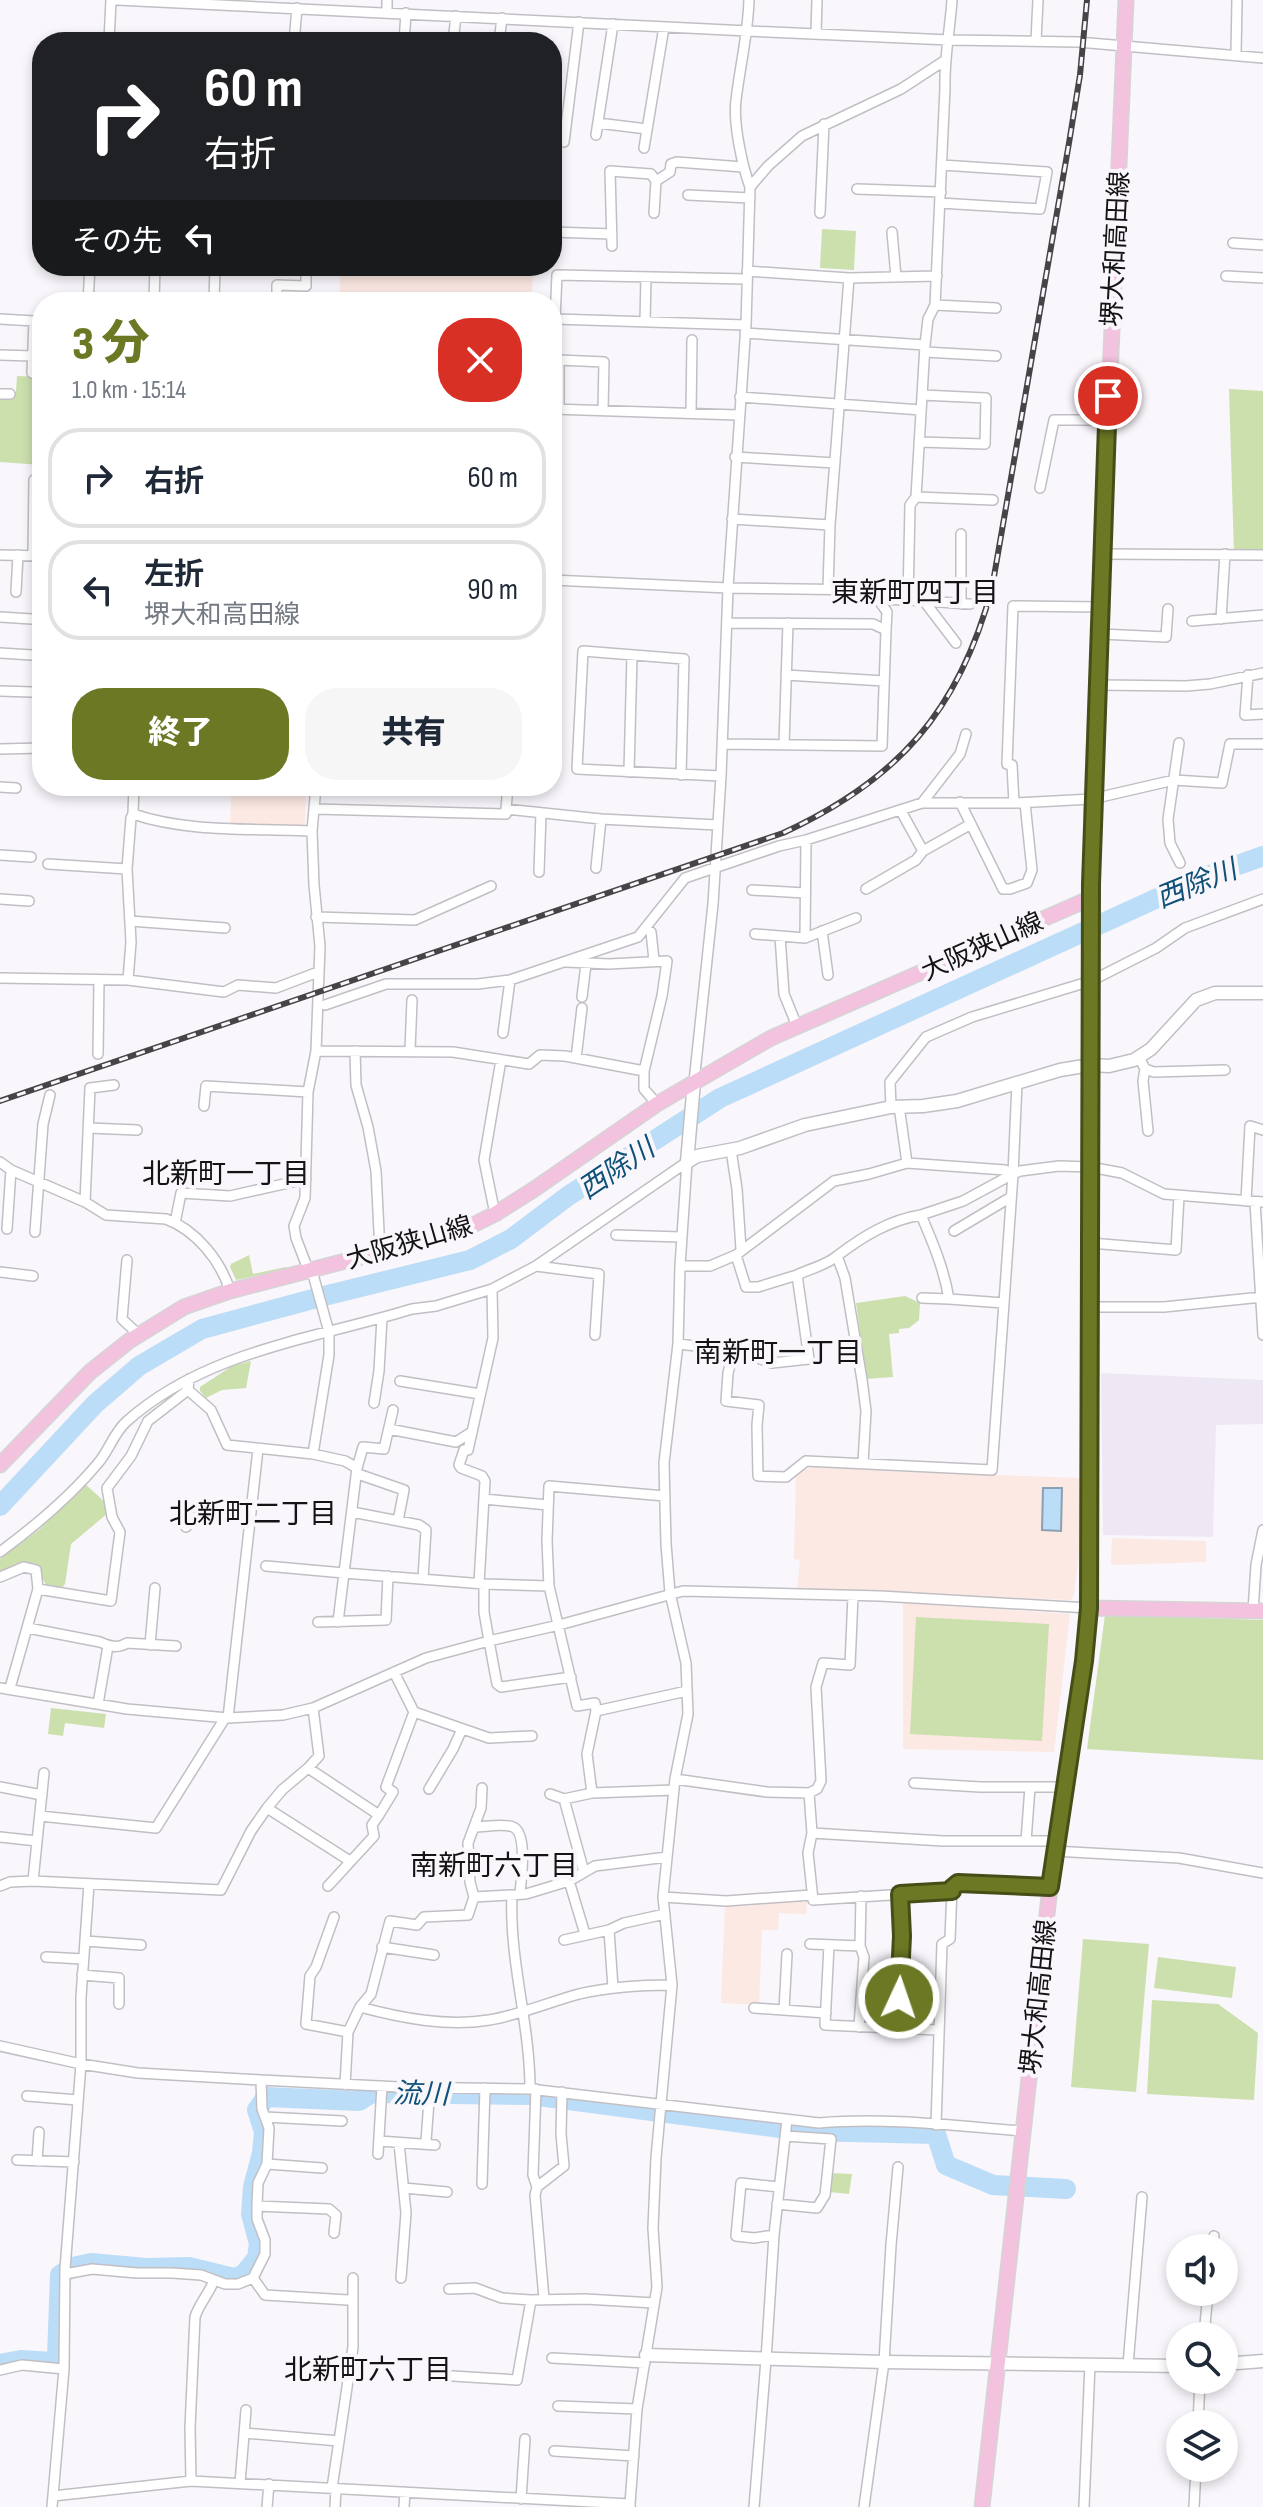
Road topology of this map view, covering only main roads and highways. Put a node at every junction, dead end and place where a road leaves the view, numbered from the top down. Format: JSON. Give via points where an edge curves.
{"nodes":[{"id":1,"x":1126,"y":0,"type":"edge"},
{"id":2,"x":1091,"y":898,"type":"junction"},
{"id":3,"x":0,"y":1464,"type":"edge"},
{"id":4,"x":1089,"y":1608,"type":"junction"},
{"id":5,"x":1258,"y":1611,"type":"edge"},
{"id":6,"x":982,"y":2507,"type":"edge"}],
"edges":[{"from":1,"to":2,"type":"main road","name":"堺大和高田線"},
{"from":2,"to":3,"type":"main road","name":"大阪狭山線","via":[[771,1038],[657,1104],[495,1214],[451,1233],[184,1307],[90,1372]]},
{"from":2,"to":4,"type":"main road","name":"堺大和高田線"},
{"from":4,"to":5,"type":"main road"},
{"from":4,"to":6,"type":"main road","name":"堺大和高田線","via":[[1050,1887]]}]}
